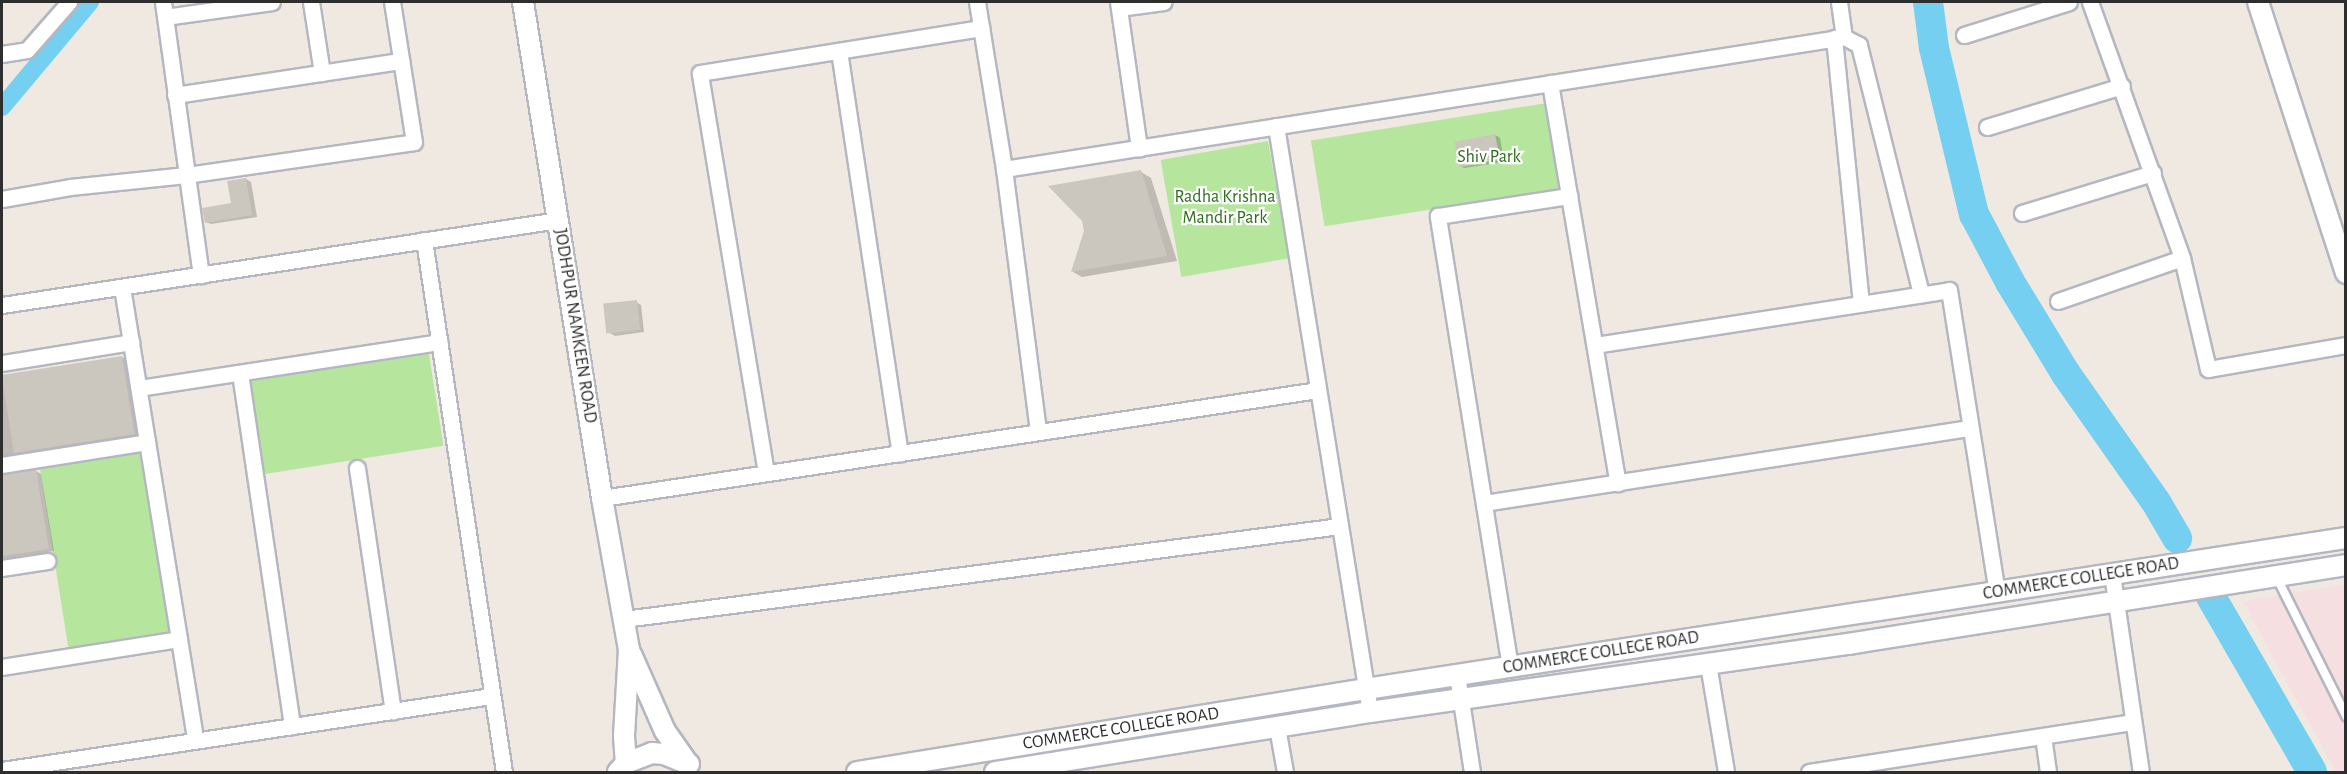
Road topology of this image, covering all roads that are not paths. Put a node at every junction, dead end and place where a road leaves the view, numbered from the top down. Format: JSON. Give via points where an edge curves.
{"nodes":[{"id":1,"x":69,"y":2,"type":"edge"},
{"id":2,"x":272,"y":2,"type":"edge"},
{"id":3,"x":311,"y":2,"type":"edge"},
{"id":4,"x":392,"y":2,"type":"edge"},
{"id":5,"x":523,"y":2,"type":"edge"},
{"id":6,"x":977,"y":2,"type":"edge"},
{"id":7,"x":1164,"y":2,"type":"edge"},
{"id":8,"x":1839,"y":2,"type":"edge"},
{"id":9,"x":2069,"y":2,"type":"edge"},
{"id":10,"x":2090,"y":2,"type":"edge"},
{"id":11,"x":2258,"y":2,"type":"edge"},
{"id":12,"x":1119,"y":5,"type":"edge"},
{"id":13,"x":164,"y":9,"type":"edge"},
{"id":14,"x":981,"y":28,"type":"junction"},
{"id":15,"x":1964,"y":35,"type":"dead end"},
{"id":16,"x":1839,"y":37,"type":"junction"},
{"id":17,"x":839,"y":51,"type":"junction"},
{"id":18,"x":2,"y":54,"type":"edge"},
{"id":19,"x":401,"y":61,"type":"junction"},
{"id":20,"x":322,"y":73,"type":"junction"},
{"id":21,"x":1550,"y":83,"type":"junction"},
{"id":22,"x":2122,"y":86,"type":"junction"},
{"id":23,"x":175,"y":95,"type":"junction"},
{"id":24,"x":1276,"y":126,"type":"junction"},
{"id":25,"x":1987,"y":127,"type":"dead end"},
{"id":26,"x":1139,"y":148,"type":"junction"},
{"id":27,"x":1004,"y":169,"type":"junction"},
{"id":28,"x":2152,"y":173,"type":"junction"},
{"id":29,"x":186,"y":175,"type":"junction"},
{"id":30,"x":1569,"y":196,"type":"junction"},
{"id":31,"x":2,"y":199,"type":"edge"},
{"id":32,"x":2022,"y":213,"type":"dead end"},
{"id":33,"x":558,"y":220,"type":"junction"},
{"id":34,"x":424,"y":240,"type":"junction"},
{"id":35,"x":2182,"y":258,"type":"junction"},
{"id":36,"x":2346,"y":273,"type":"edge"},
{"id":37,"x":201,"y":274,"type":"junction"},
{"id":38,"x":122,"y":286,"type":"junction"},
{"id":39,"x":1921,"y":294,"type":"junction"},
{"id":40,"x":2058,"y":301,"type":"dead end"},
{"id":41,"x":1861,"y":304,"type":"junction"},
{"id":42,"x":2,"y":305,"type":"edge"},
{"id":43,"x":131,"y":342,"type":"junction"},
{"id":44,"x":439,"y":342,"type":"junction"},
{"id":45,"x":1595,"y":345,"type":"junction"},
{"id":46,"x":2346,"y":345,"type":"edge"},
{"id":47,"x":2,"y":363,"type":"edge"},
{"id":48,"x":240,"y":373,"type":"junction"},
{"id":49,"x":139,"y":388,"type":"junction"},
{"id":50,"x":1318,"y":390,"type":"junction"},
{"id":51,"x":1970,"y":428,"type":"junction"},
{"id":52,"x":1038,"y":432,"type":"junction"},
{"id":53,"x":147,"y":442,"type":"junction"},
{"id":54,"x":900,"y":453,"type":"junction"},
{"id":55,"x":2,"y":465,"type":"edge"},
{"id":56,"x":357,"y":468,"type":"dead end"},
{"id":57,"x":766,"y":473,"type":"junction"},
{"id":58,"x":1618,"y":483,"type":"junction"},
{"id":59,"x":602,"y":498,"type":"junction"},
{"id":60,"x":1484,"y":503,"type":"junction"},
{"id":61,"x":1340,"y":526,"type":"junction"},
{"id":62,"x":2346,"y":538,"type":"edge"},
{"id":63,"x":47,"y":561,"type":"dead end"},
{"id":64,"x":2346,"y":564,"type":"edge"},
{"id":65,"x":2,"y":568,"type":"edge"},
{"id":66,"x":2112,"y":574,"type":"junction"},
{"id":67,"x":2275,"y":575,"type":"junction"},
{"id":68,"x":1997,"y":592,"type":"junction"},
{"id":69,"x":2116,"y":600,"type":"junction"},
{"id":70,"x":624,"y":619,"type":"junction"},
{"id":71,"x":179,"y":639,"type":"junction"},
{"id":72,"x":629,"y":649,"type":"junction"},
{"id":73,"x":1708,"y":664,"type":"junction"},
{"id":74,"x":2,"y":667,"type":"edge"},
{"id":75,"x":1510,"y":667,"type":"junction"},
{"id":76,"x":1457,"y":675,"type":"junction"},
{"id":77,"x":1366,"y":689,"type":"junction"},
{"id":78,"x":492,"y":696,"type":"junction"},
{"id":79,"x":1461,"y":699,"type":"junction"},
{"id":80,"x":393,"y":711,"type":"junction"},
{"id":81,"x":1370,"y":712,"type":"junction"},
{"id":82,"x":2346,"y":716,"type":"edge"},
{"id":83,"x":2133,"y":722,"type":"junction"},
{"id":84,"x":292,"y":726,"type":"junction"},
{"id":85,"x":1277,"y":727,"type":"junction"},
{"id":86,"x":2043,"y":736,"type":"junction"},
{"id":87,"x":195,"y":740,"type":"junction"},
{"id":88,"x":50,"y":767,"type":"edge"},
{"id":89,"x":622,"y":768,"type":"edge"},
{"id":90,"x":692,"y":768,"type":"edge"},
{"id":91,"x":2,"y":770,"type":"edge"},
{"id":92,"x":1838,"y":770,"type":"edge"},
{"id":93,"x":504,"y":772,"type":"edge"},
{"id":94,"x":857,"y":772,"type":"edge"},
{"id":95,"x":995,"y":772,"type":"edge"},
{"id":96,"x":1285,"y":772,"type":"edge"},
{"id":97,"x":1472,"y":772,"type":"edge"},
{"id":98,"x":1726,"y":772,"type":"edge"},
{"id":99,"x":1809,"y":772,"type":"edge"},
{"id":100,"x":2048,"y":772,"type":"edge"},
{"id":101,"x":2141,"y":772,"type":"edge"}],
"edges":[{"from":1,"to":18,"type":"street","via":[[27,50]]},
{"from":2,"to":13,"type":"street"},
{"from":3,"to":20,"type":"street"},
{"from":4,"to":19,"type":"street"},
{"from":5,"to":33,"type":"street","name":"JODHPUR NAMKEEN ROAD"},
{"from":6,"to":14,"type":"street"},
{"from":7,"to":12,"type":"street"},
{"from":8,"to":16,"type":"street"},
{"from":9,"to":15,"type":"street"},
{"from":10,"to":22,"type":"street"},
{"from":11,"to":36,"type":"street"},
{"from":12,"to":26,"type":"street"},
{"from":13,"to":23,"type":"street"},
{"from":14,"to":17,"type":"street"},
{"from":14,"to":27,"type":"street"},
{"from":16,"to":21,"type":"street"},
{"from":16,"to":39,"type":"street","via":[[1859,45]]},
{"from":16,"to":41,"type":"street"},
{"from":17,"to":54,"type":"street"},
{"from":17,"to":57,"type":"street","via":[[700,73]]},
{"from":19,"to":20,"type":"street"},
{"from":19,"to":29,"type":"street","via":[[414,142]]},
{"from":20,"to":23,"type":"street"},
{"from":21,"to":24,"type":"street"},
{"from":21,"to":30,"type":"street"},
{"from":22,"to":25,"type":"street"},
{"from":22,"to":28,"type":"street"},
{"from":23,"to":29,"type":"street"},
{"from":24,"to":26,"type":"street"},
{"from":24,"to":50,"type":"street"},
{"from":26,"to":27,"type":"street"},
{"from":27,"to":52,"type":"street"},
{"from":28,"to":32,"type":"street"},
{"from":28,"to":35,"type":"street"},
{"from":29,"to":31,"type":"street","via":[[70,187]]},
{"from":29,"to":37,"type":"street"},
{"from":30,"to":45,"type":"street"},
{"from":30,"to":60,"type":"street","via":[[1438,216]]},
{"from":33,"to":34,"type":"street"},
{"from":33,"to":59,"type":"street","name":"JODHPUR NAMKEEN ROAD"},
{"from":34,"to":37,"type":"street"},
{"from":34,"to":44,"type":"street"},
{"from":35,"to":40,"type":"street"},
{"from":35,"to":46,"type":"street","via":[[2208,369]]},
{"from":37,"to":38,"type":"street"},
{"from":38,"to":42,"type":"street"},
{"from":38,"to":43,"type":"street"},
{"from":39,"to":41,"type":"street"},
{"from":39,"to":51,"type":"street","via":[[1949,290]]},
{"from":41,"to":45,"type":"street"},
{"from":43,"to":47,"type":"street"},
{"from":43,"to":49,"type":"street"},
{"from":44,"to":48,"type":"street"},
{"from":44,"to":78,"type":"street"},
{"from":45,"to":58,"type":"street"},
{"from":48,"to":49,"type":"street"},
{"from":48,"to":84,"type":"street"},
{"from":49,"to":53,"type":"street"},
{"from":50,"to":52,"type":"street"},
{"from":50,"to":61,"type":"street"},
{"from":51,"to":58,"type":"street"},
{"from":51,"to":68,"type":"street"},
{"from":52,"to":54,"type":"street"},
{"from":53,"to":55,"type":"street"},
{"from":53,"to":71,"type":"street"},
{"from":54,"to":57,"type":"street"},
{"from":56,"to":80,"type":"street"},
{"from":57,"to":59,"type":"street"},
{"from":58,"to":60,"type":"street"},
{"from":59,"to":70,"type":"street","name":"JODHPUR NAMKEEN ROAD"},
{"from":60,"to":75,"type":"street"},
{"from":61,"to":70,"type":"street"},
{"from":61,"to":77,"type":"street"},
{"from":62,"to":66,"type":"street","name":"COMMERCE COLLEGE ROAD"},
{"from":63,"to":65,"type":"street"},
{"from":64,"to":67,"type":"street"},
{"from":66,"to":68,"type":"street","name":"COMMERCE COLLEGE ROAD"},
{"from":66,"to":69,"type":"street"},
{"from":67,"to":69,"type":"street"},
{"from":67,"to":82,"type":"lane"},
{"from":68,"to":75,"type":"street","name":"COMMERCE COLLEGE ROAD"},
{"from":69,"to":73,"type":"street"},
{"from":69,"to":83,"type":"street"},
{"from":70,"to":72,"type":"street","name":"JODHPUR NAMKEEN ROAD"},
{"from":71,"to":74,"type":"street"},
{"from":71,"to":87,"type":"street"},
{"from":72,"to":89,"type":"street"},
{"from":72,"to":90,"type":"street","via":[[665,731]]},
{"from":73,"to":79,"type":"street"},
{"from":73,"to":98,"type":"street"},
{"from":75,"to":76,"type":"street","name":"COMMERCE COLLEGE ROAD"},
{"from":76,"to":77,"type":"street","name":"COMMERCE COLLEGE ROAD"},
{"from":76,"to":79,"type":"street"},
{"from":77,"to":81,"type":"street"},
{"from":77,"to":94,"type":"street","name":"COMMERCE COLLEGE ROAD"},
{"from":78,"to":80,"type":"street"},
{"from":78,"to":93,"type":"street"},
{"from":79,"to":81,"type":"street"},
{"from":79,"to":97,"type":"street"},
{"from":80,"to":84,"type":"street"},
{"from":81,"to":85,"type":"street"},
{"from":83,"to":86,"type":"street"},
{"from":83,"to":101,"type":"street"},
{"from":84,"to":87,"type":"street"},
{"from":85,"to":95,"type":"street"},
{"from":85,"to":96,"type":"street"},
{"from":86,"to":92,"type":"street"},
{"from":86,"to":100,"type":"street"},
{"from":87,"to":88,"type":"street"},
{"from":88,"to":91,"type":"street"},
{"from":89,"to":90,"type":"street","via":[[652,753]]},
{"from":92,"to":99,"type":"street"}]}
